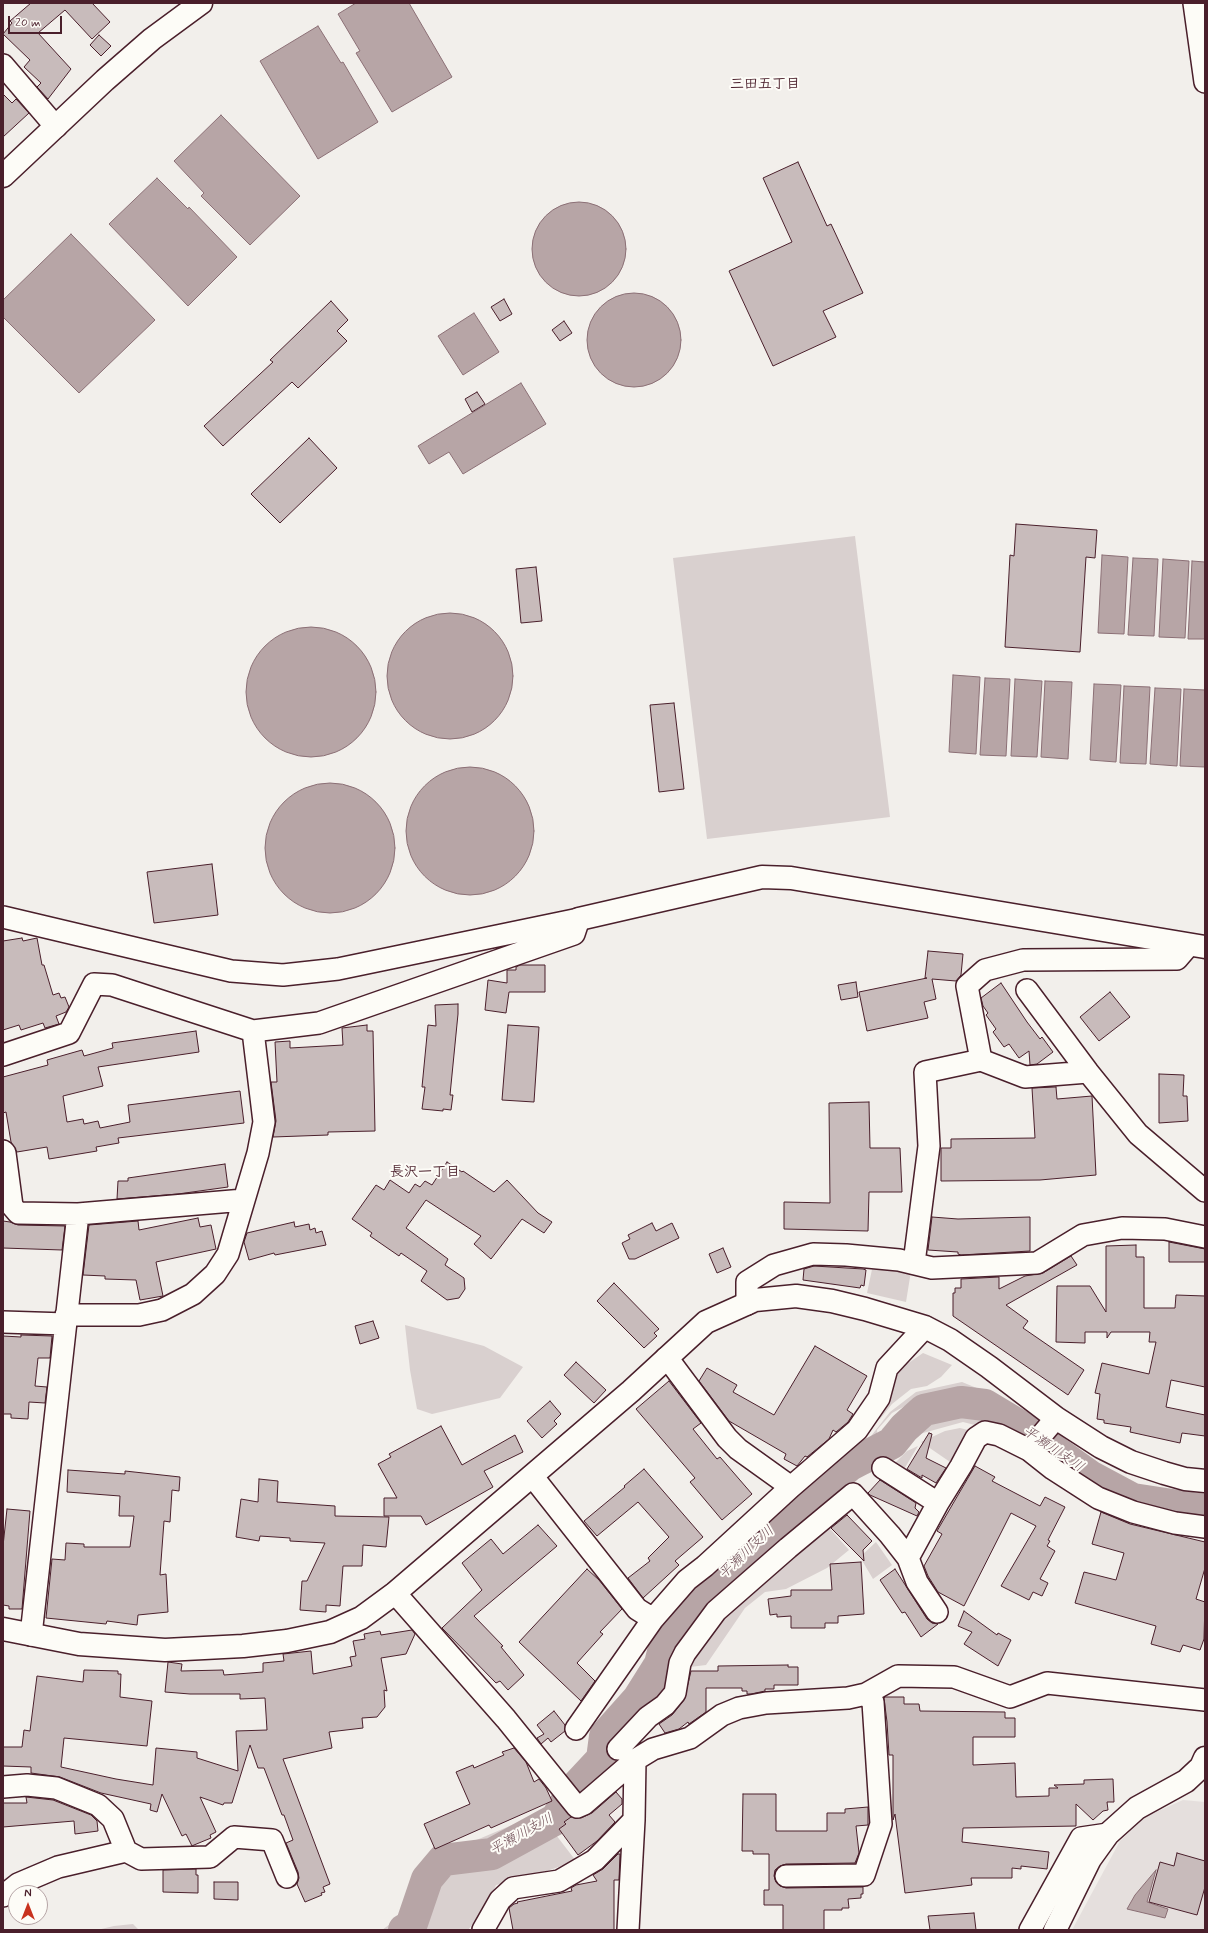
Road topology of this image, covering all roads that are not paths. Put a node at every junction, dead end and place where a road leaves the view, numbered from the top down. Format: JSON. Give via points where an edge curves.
{"nodes":[{"id":1,"x":201,"y":3,"type":"edge"},
{"id":2,"x":1194,"y":3,"type":"edge"},
{"id":3,"x":3,"y":65,"type":"edge"},
{"id":4,"x":1205,"y":82,"type":"edge"},
{"id":5,"x":56,"y":127,"type":"junction"},
{"id":6,"x":3,"y":176,"type":"edge"},
{"id":7,"x":3,"y":917,"type":"edge"},
{"id":8,"x":579,"y":919,"type":"junction"},
{"id":9,"x":1197,"y":946,"type":"edge"},
{"id":10,"x":1026,"y":990,"type":"dead end"},
{"id":11,"x":252,"y":1031,"type":"junction"},
{"id":12,"x":3,"y":1055,"type":"edge"},
{"id":13,"x":981,"y":1060,"type":"junction"},
{"id":14,"x":1088,"y":1072,"type":"junction"},
{"id":15,"x":3,"y":1151,"type":"edge"},
{"id":16,"x":1205,"y":1191,"type":"edge"},
{"id":17,"x":244,"y":1200,"type":"junction"},
{"id":18,"x":78,"y":1214,"type":"junction"},
{"id":19,"x":1205,"y":1237,"type":"edge"},
{"id":20,"x":914,"y":1263,"type":"junction"},
{"id":21,"x":747,"y":1304,"type":"junction"},
{"id":22,"x":66,"y":1320,"type":"junction"},
{"id":23,"x":3,"y":1322,"type":"edge"},
{"id":24,"x":925,"y":1327,"type":"junction"},
{"id":25,"x":666,"y":1358,"type":"junction"},
{"id":26,"x":1041,"y":1436,"type":"junction"},
{"id":27,"x":883,"y":1468,"type":"dead end"},
{"id":28,"x":532,"y":1477,"type":"junction"},
{"id":29,"x":1205,"y":1481,"type":"edge"},
{"id":30,"x":791,"y":1487,"type":"junction"},
{"id":31,"x":938,"y":1503,"type":"junction"},
{"id":32,"x":1205,"y":1527,"type":"edge"},
{"id":33,"x":908,"y":1558,"type":"junction"},
{"id":34,"x":395,"y":1593,"type":"junction"},
{"id":35,"x":937,"y":1612,"type":"dead end"},
{"id":36,"x":653,"y":1619,"type":"junction"},
{"id":37,"x":3,"y":1629,"type":"edge"},
{"id":38,"x":30,"y":1635,"type":"junction"},
{"id":39,"x":866,"y":1694,"type":"junction"},
{"id":40,"x":1205,"y":1700,"type":"edge"},
{"id":41,"x":576,"y":1729,"type":"dead end"},
{"id":42,"x":627,"y":1755,"type":"junction"},
{"id":43,"x":1205,"y":1758,"type":"edge"},
{"id":44,"x":3,"y":1787,"type":"edge"},
{"id":45,"x":634,"y":1820,"type":"junction"},
{"id":46,"x":1108,"y":1834,"type":"junction"},
{"id":47,"x":126,"y":1851,"type":"junction"},
{"id":48,"x":786,"y":1876,"type":"dead end"},
{"id":49,"x":286,"y":1878,"type":"dead end"},
{"id":50,"x":3,"y":1896,"type":"edge"},
{"id":51,"x":483,"y":1930,"type":"edge"},
{"id":52,"x":628,"y":1930,"type":"edge"},
{"id":53,"x":1030,"y":1930,"type":"edge"},
{"id":54,"x":1055,"y":1930,"type":"edge"}],
"edges":[{"from":1,"to":5,"type":"street","via":[[152,39]]},
{"from":2,"to":4,"type":"street"},
{"from":3,"to":5,"type":"street"},
{"from":5,"to":6,"type":"street"},
{"from":7,"to":8,"type":"street","via":[[231,971],[283,975],[338,969]]},
{"from":8,"to":9,"type":"street","via":[[762,878],[791,878]]},
{"from":8,"to":11,"type":"street","via":[[574,934],[318,1023]]},
{"from":9,"to":13,"type":"street","via":[[1177,959],[1023,960],[985,970],[967,986]]},
{"from":10,"to":14,"type":"street"},
{"from":11,"to":12,"type":"street","via":[[112,985],[94,984],[69,1033]]},
{"from":11,"to":17,"type":"street","via":[[264,1122]]},
{"from":13,"to":14,"type":"street","via":[[1025,1077]]},
{"from":13,"to":20,"type":"street","via":[[925,1072],[929,1146]]},
{"from":14,"to":16,"type":"street","via":[[1138,1134]]},
{"from":15,"to":18,"type":"street","via":[[12,1206],[18,1213]]},
{"from":17,"to":18,"type":"street"},
{"from":17,"to":22,"type":"street","via":[[228,1254],[215,1274],[193,1294],[162,1310],[140,1315]]},
{"from":18,"to":22,"type":"street"},
{"from":19,"to":20,"type":"street","via":[[1165,1229],[1122,1228],[1083,1235],[1037,1263],[932,1268]]},
{"from":20,"to":21,"type":"street","via":[[846,1254],[814,1254],[774,1266],[746,1282]]},
{"from":21,"to":24,"type":"street","via":[[755,1300],[796,1296],[832,1301]]},
{"from":21,"to":25,"type":"street","via":[[706,1322]]},
{"from":22,"to":23,"type":"street"},
{"from":22,"to":38,"type":"street"},
{"from":24,"to":26,"type":"street","via":[[950,1340],[989,1367]]},
{"from":24,"to":30,"type":"street","via":[[888,1368],[878,1398],[857,1430]]},
{"from":25,"to":28,"type":"street"},
{"from":25,"to":30,"type":"street","via":[[727,1438],[738,1449]]},
{"from":26,"to":29,"type":"street","via":[[1101,1447],[1164,1474]]},
{"from":26,"to":31,"type":"street","via":[[985,1432],[976,1438]]},
{"from":26,"to":32,"type":"street","via":[[1057,1472],[1098,1498],[1141,1514]]},
{"from":27,"to":31,"type":"street"},
{"from":28,"to":34,"type":"street"},
{"from":28,"to":36,"type":"street","via":[[637,1609]]},
{"from":30,"to":36,"type":"street","via":[[687,1580]]},
{"from":31,"to":33,"type":"street"},
{"from":33,"to":35,"type":"street","via":[[917,1582]]},
{"from":33,"to":42,"type":"street","via":[[853,1494],[716,1611],[685,1653],[680,1663],[675,1693],[666,1705],[648,1717]]},
{"from":34,"to":38,"type":"street","via":[[360,1618],[330,1632],[287,1641],[165,1650],[79,1644]]},
{"from":34,"to":42,"type":"street","via":[[506,1719],[577,1807],[584,1804]]},
{"from":36,"to":41,"type":"street"},
{"from":37,"to":38,"type":"street"},
{"from":39,"to":40,"type":"street","via":[[898,1676],[946,1676],[1010,1697],[1047,1683]]},
{"from":39,"to":42,"type":"street","via":[[848,1698],[766,1703],[738,1708],[722,1715],[690,1738]]},
{"from":39,"to":48,"type":"street","via":[[873,1702],[881,1824],[864,1875]]},
{"from":42,"to":45,"type":"street"},
{"from":43,"to":46,"type":"street","via":[[1201,1767],[1186,1781],[1137,1808]]},
{"from":44,"to":47,"type":"street","via":[[27,1785],[56,1788],[98,1805],[113,1819]]},
{"from":45,"to":51,"type":"street","via":[[595,1860],[559,1881],[513,1888],[500,1900]]},
{"from":45,"to":52,"type":"street"},
{"from":46,"to":53,"type":"street","via":[[1081,1838]]},
{"from":46,"to":54,"type":"street","via":[[1090,1859]]},
{"from":47,"to":49,"type":"street","via":[[141,1859],[210,1857],[234,1837],[272,1840]]},
{"from":47,"to":50,"type":"street","via":[[58,1867],[18,1884]]}]}
